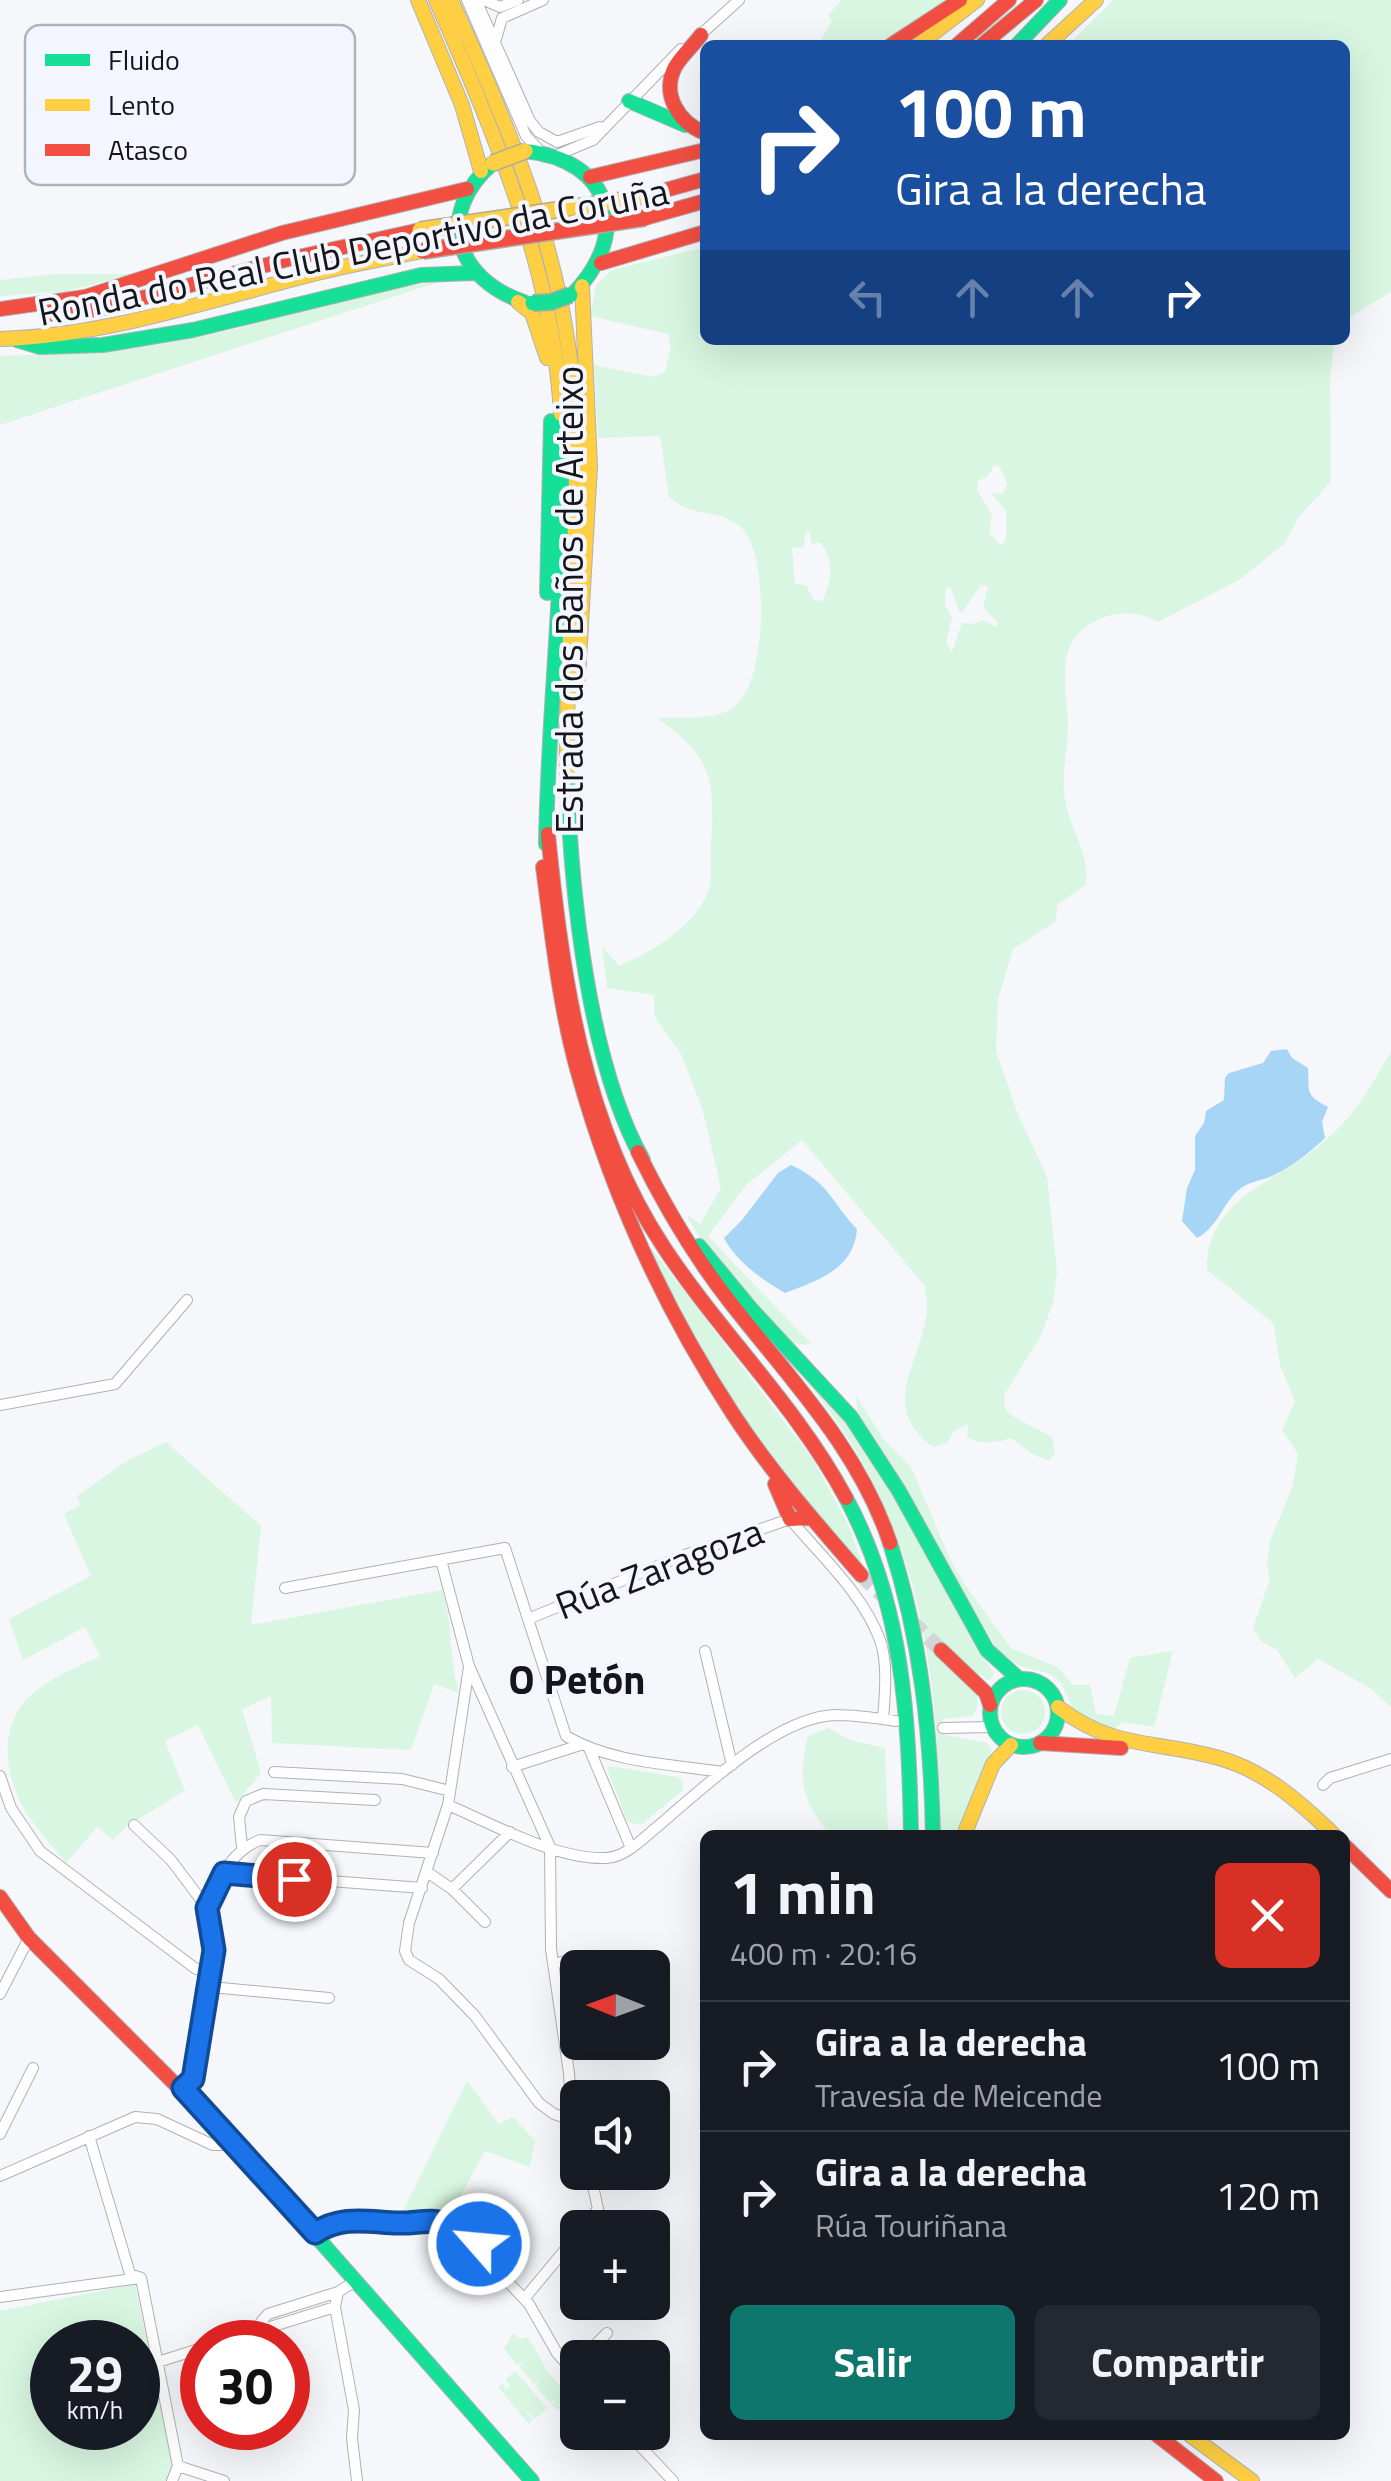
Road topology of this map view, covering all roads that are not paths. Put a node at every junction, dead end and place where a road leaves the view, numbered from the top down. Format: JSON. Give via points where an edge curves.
{"nodes":[{"id":1,"x":418,"y":0,"type":"edge"},
{"id":2,"x":436,"y":0,"type":"edge"},
{"id":3,"x":451,"y":0,"type":"edge"},
{"id":4,"x":467,"y":0,"type":"edge"},
{"id":5,"x":476,"y":0,"type":"edge"},
{"id":6,"x":484,"y":0,"type":"edge"},
{"id":7,"x":518,"y":0,"type":"edge"},
{"id":8,"x":543,"y":0,"type":"edge"},
{"id":9,"x":739,"y":0,"type":"edge"},
{"id":10,"x":960,"y":0,"type":"edge"},
{"id":11,"x":976,"y":0,"type":"edge"},
{"id":12,"x":1010,"y":0,"type":"edge"},
{"id":13,"x":1036,"y":0,"type":"edge"},
{"id":14,"x":1060,"y":0,"type":"edge"},
{"id":15,"x":1096,"y":0,"type":"edge"},
{"id":16,"x":700,"y":35,"type":"junction"},
{"id":17,"x":496,"y":40,"type":"junction"},
{"id":18,"x":899,"y":40,"type":"edge"},
{"id":19,"x":924,"y":40,"type":"edge"},
{"id":20,"x":963,"y":40,"type":"edge"},
{"id":21,"x":988,"y":40,"type":"edge"},
{"id":22,"x":1022,"y":40,"type":"edge"},
{"id":23,"x":1052,"y":40,"type":"edge"},
{"id":24,"x":628,"y":101,"type":"junction"},
{"id":25,"x":512,"y":104,"type":"junction"},
{"id":26,"x":606,"y":124,"type":"junction"},
{"id":27,"x":697,"y":130,"type":"edge"},
{"id":28,"x":532,"y":150,"type":"junction"},
{"id":29,"x":700,"y":151,"type":"edge"},
{"id":30,"x":558,"y":155,"type":"junction"},
{"id":31,"x":487,"y":167,"type":"junction"},
{"id":32,"x":590,"y":176,"type":"junction"},
{"id":33,"x":700,"y":180,"type":"edge"},
{"id":34,"x":468,"y":189,"type":"junction"},
{"id":35,"x":700,"y":202,"type":"edge"},
{"id":36,"x":700,"y":233,"type":"edge"},
{"id":37,"x":600,"y":263,"type":"junction"},
{"id":38,"x":474,"y":273,"type":"junction"},
{"id":39,"x":576,"y":291,"type":"junction"},
{"id":40,"x":525,"y":302,"type":"junction"},
{"id":41,"x":0,"y":309,"type":"edge"},
{"id":42,"x":0,"y":318,"type":"edge"},
{"id":43,"x":8,"y":340,"type":"edge"},
{"id":44,"x":547,"y":762,"type":"junction"},
{"id":45,"x":569,"y":832,"type":"junction"},
{"id":46,"x":548,"y":834,"type":"junction"},
{"id":47,"x":638,"y":1152,"type":"junction"},
{"id":48,"x":187,"y":1300,"type":"dead end"},
{"id":49,"x":0,"y":1406,"type":"edge"},
{"id":50,"x":768,"y":1466,"type":"junction"},
{"id":51,"x":809,"y":1518,"type":"junction"},
{"id":52,"x":790,"y":1519,"type":"junction"},
{"id":53,"x":442,"y":1560,"type":"junction"},
{"id":54,"x":861,"y":1575,"type":"tunnel mouth"},
{"id":55,"x":285,"y":1588,"type":"dead end"},
{"id":56,"x":528,"y":1618,"type":"junction"},
{"id":57,"x":941,"y":1650,"type":"tunnel mouth"},
{"id":58,"x":705,"y":1651,"type":"dead end"},
{"id":59,"x":470,"y":1666,"type":"junction"},
{"id":60,"x":1018,"y":1678,"type":"junction"},
{"id":61,"x":990,"y":1705,"type":"junction"},
{"id":62,"x":1058,"y":1707,"type":"junction"},
{"id":63,"x":883,"y":1718,"type":"junction"},
{"id":64,"x":896,"y":1721,"type":"dead end"},
{"id":65,"x":992,"y":1727,"type":"junction"},
{"id":66,"x":943,"y":1728,"type":"dead end"},
{"id":67,"x":1040,"y":1743,"type":"junction"},
{"id":68,"x":1011,"y":1745,"type":"junction"},
{"id":69,"x":585,"y":1746,"type":"junction"},
{"id":70,"x":1154,"y":1747,"type":"junction"},
{"id":71,"x":1391,"y":1759,"type":"edge"},
{"id":72,"x":512,"y":1767,"type":"junction"},
{"id":73,"x":727,"y":1768,"type":"junction"},
{"id":74,"x":274,"y":1772,"type":"dead end"},
{"id":75,"x":0,"y":1776,"type":"edge"},
{"id":76,"x":1323,"y":1785,"type":"dead end"},
{"id":77,"x":450,"y":1790,"type":"junction"},
{"id":78,"x":375,"y":1800,"type":"dead end"},
{"id":79,"x":448,"y":1804,"type":"junction"},
{"id":80,"x":134,"y":1825,"type":"dead end"},
{"id":81,"x":911,"y":1830,"type":"edge"},
{"id":82,"x":933,"y":1830,"type":"edge"},
{"id":83,"x":966,"y":1830,"type":"edge"},
{"id":84,"x":1329,"y":1830,"type":"edge"},
{"id":85,"x":510,"y":1832,"type":"junction"},
{"id":86,"x":242,"y":1847,"type":"junction"},
{"id":87,"x":550,"y":1847,"type":"junction"},
{"id":88,"x":631,"y":1848,"type":"junction"},
{"id":89,"x":1350,"y":1851,"type":"edge"},
{"id":90,"x":433,"y":1853,"type":"junction"},
{"id":91,"x":427,"y":1872,"type":"junction"},
{"id":92,"x":224,"y":1873,"type":"junction"},
{"id":93,"x":422,"y":1888,"type":"junction"},
{"id":94,"x":452,"y":1889,"type":"junction"},
{"id":95,"x":1391,"y":1891,"type":"edge"},
{"id":96,"x":0,"y":1897,"type":"edge"},
{"id":97,"x":207,"y":1908,"type":"junction"},
{"id":98,"x":485,"y":1922,"type":"dead end"},
{"id":99,"x":29,"y":1938,"type":"junction"},
{"id":100,"x":560,"y":1962,"type":"edge"},
{"id":101,"x":553,"y":1964,"type":"junction"},
{"id":102,"x":212,"y":1971,"type":"junction"},
{"id":103,"x":210,"y":1987,"type":"junction"},
{"id":104,"x":0,"y":1994,"type":"edge"},
{"id":105,"x":329,"y":1998,"type":"dead end"},
{"id":106,"x":32,"y":2068,"type":"dead end"},
{"id":107,"x":569,"y":2080,"type":"edge"},
{"id":108,"x":183,"y":2088,"type":"junction"},
{"id":109,"x":560,"y":2116,"type":"edge"},
{"id":110,"x":0,"y":2134,"type":"edge"},
{"id":111,"x":89,"y":2136,"type":"junction"},
{"id":112,"x":230,"y":2138,"type":"junction"},
{"id":113,"x":0,"y":2176,"type":"edge"},
{"id":114,"x":315,"y":2233,"type":"junction"},
{"id":115,"x":560,"y":2256,"type":"edge"},
{"id":116,"x":141,"y":2278,"type":"junction"},
{"id":117,"x":357,"y":2280,"type":"junction"},
{"id":118,"x":338,"y":2292,"type":"junction"},
{"id":119,"x":0,"y":2297,"type":"edge"},
{"id":120,"x":524,"y":2299,"type":"junction"},
{"id":121,"x":334,"y":2307,"type":"junction"},
{"id":122,"x":150,"y":2320,"type":"edge"},
{"id":123,"x":263,"y":2320,"type":"edge"},
{"id":124,"x":293,"y":2320,"type":"edge"},
{"id":125,"x":607,"y":2333,"type":"dead end"},
{"id":126,"x":601,"y":2340,"type":"edge"},
{"id":127,"x":560,"y":2355,"type":"edge"},
{"id":128,"x":160,"y":2372,"type":"edge"},
{"id":129,"x":1163,"y":2440,"type":"edge"},
{"id":130,"x":1197,"y":2440,"type":"edge"},
{"id":131,"x":644,"y":2450,"type":"edge"},
{"id":132,"x":178,"y":2466,"type":"junction"},
{"id":133,"x":172,"y":2481,"type":"edge"},
{"id":134,"x":224,"y":2481,"type":"edge"},
{"id":135,"x":357,"y":2481,"type":"edge"},
{"id":136,"x":532,"y":2481,"type":"edge"},
{"id":137,"x":674,"y":2481,"type":"edge"},
{"id":138,"x":1216,"y":2481,"type":"edge"},
{"id":139,"x":1252,"y":2481,"type":"edge"}],
"edges":[{"from":1,"to":31,"type":"main road"},
{"from":2,"to":44,"type":"main road","name":"Estrada dos Baños de Arteixo","via":[[507,169],[558,363],[560,536]]},
{"from":3,"to":45,"type":"main road","name":"Estrada dos Baños de Arteixo","via":[[512,144],[562,306],[576,465]]},
{"from":4,"to":25,"type":"street"},
{"from":5,"to":17,"type":"street"},
{"from":6,"to":7,"type":"street","via":[[500,7]]},
{"from":8,"to":17,"type":"street","via":[[502,18]]},
{"from":9,"to":16,"type":"street"},
{"from":10,"to":18,"type":"main road"},
{"from":11,"to":19,"type":"main road"},
{"from":12,"to":20,"type":"main road"},
{"from":13,"to":21,"type":"main road"},
{"from":14,"to":22,"type":"main road"},
{"from":15,"to":23,"type":"main road"},
{"from":16,"to":24,"type":"street"},
{"from":16,"to":27,"type":"main road","via":[[674,70],[669,93],[676,111]]},
{"from":17,"to":25,"type":"street"},
{"from":17,"to":26,"type":"street","via":[[538,132],[558,142]]},
{"from":24,"to":26,"type":"street"},
{"from":24,"to":27,"type":"main road"},
{"from":25,"to":28,"type":"street"},
{"from":26,"to":30,"type":"street","via":[[593,140]]},
{"from":28,"to":30,"type":"main road"},
{"from":28,"to":31,"type":"main road","bridge":true},
{"from":29,"to":32,"type":"main road"},
{"from":30,"to":32,"type":"main road"},
{"from":31,"to":34,"type":"main road"},
{"from":32,"to":37,"type":"main road","via":[[606,218]]},
{"from":33,"to":42,"type":"main road","name":"Ronda do Real Club Deportivo da Coruña","bridge":true,"via":[[637,198],[420,230],[100,308]]},
{"from":34,"to":38,"type":"main road","via":[[456,230]]},
{"from":34,"to":41,"type":"main road","via":[[282,233],[85,297]]},
{"from":35,"to":43,"type":"main road","name":"Ronda do Real Club Deportivo da Coruña","bridge":true,"via":[[644,218],[423,251],[158,315]]},
{"from":36,"to":37,"type":"main road"},
{"from":37,"to":39,"type":"main road"},
{"from":38,"to":40,"type":"main road","via":[[484,285]]},
{"from":38,"to":43,"type":"main road","via":[[421,275],[241,320],[102,345],[40,347]]},
{"from":39,"to":40,"type":"main road","bridge":true},
{"from":39,"to":45,"type":"main road","via":[[590,466]]},
{"from":40,"to":44,"type":"main road","via":[[539,327],[550,381]]},
{"from":44,"to":46,"type":"main road","name":"Estrada dos Baños de Arteixo"},
{"from":45,"to":47,"type":"main road","name":"Estrada dos Baños de Arteixo","via":[[600,1035]]},
{"from":46,"to":50,"type":"main road","via":[[542,863],[558,992],[602,1155],[672,1316]]},
{"from":46,"to":81,"type":"main road","via":[[575,1024],[627,1179],[673,1261],[826,1461],[874,1554],[900,1666]]},
{"from":47,"to":60,"type":"main road","via":[[724,1278],[851,1418],[987,1650]]},
{"from":47,"to":82,"type":"main road","via":[[693,1252],[844,1447],[890,1542],[922,1667]]},
{"from":48,"to":49,"type":"street","via":[[115,1384]]},
{"from":50,"to":51,"type":"main road"},
{"from":50,"to":52,"type":"main road"},
{"from":51,"to":52,"type":"main road"},
{"from":51,"to":54,"type":"main road"},
{"from":52,"to":56,"type":"street","name":"Rúa Zaragoza"},
{"from":52,"to":63,"type":"street","via":[[861,1604],[881,1642]]},
{"from":53,"to":55,"type":"street"},
{"from":53,"to":56,"type":"street","via":[[505,1548]]},
{"from":53,"to":59,"type":"street"},
{"from":56,"to":69,"type":"street","via":[[566,1736]]},
{"from":57,"to":61,"type":"main road"},
{"from":58,"to":73,"type":"street"},
{"from":59,"to":72,"type":"street"},
{"from":59,"to":77,"type":"street"},
{"from":60,"to":61,"type":"main road","via":[[1000,1687]]},
{"from":60,"to":62,"type":"main road","via":[[1040,1682]]},
{"from":61,"to":65,"type":"main road"},
{"from":62,"to":67,"type":"main road","via":[[1054,1728]]},
{"from":62,"to":70,"type":"main road","via":[[1107,1739]]},
{"from":63,"to":64,"type":"street"},
{"from":63,"to":73,"type":"street","via":[[832,1715],[780,1732]]},
{"from":65,"to":66,"type":"street"},
{"from":65,"to":68,"type":"main road"},
{"from":67,"to":68,"type":"main road"},
{"from":67,"to":70,"type":"main road"},
{"from":68,"to":83,"type":"main road","via":[[993,1764]]},
{"from":69,"to":72,"type":"street"},
{"from":69,"to":73,"type":"street"},
{"from":69,"to":88,"type":"street"},
{"from":70,"to":84,"type":"main road","via":[[1221,1758],[1261,1774]]},
{"from":71,"to":76,"type":"street"},
{"from":72,"to":87,"type":"street"},
{"from":73,"to":88,"type":"street"},
{"from":74,"to":77,"type":"street","via":[[402,1779]]},
{"from":75,"to":102,"type":"street","via":[[11,1808],[40,1851],[196,1969]]},
{"from":77,"to":79,"type":"street"},
{"from":78,"to":86,"type":"street","via":[[263,1794],[246,1801],[239,1817]]},
{"from":79,"to":85,"type":"street"},
{"from":79,"to":90,"type":"street"},
{"from":80,"to":97,"type":"street"},
{"from":85,"to":87,"type":"street"},
{"from":85,"to":94,"type":"street"},
{"from":86,"to":90,"type":"street","via":[[260,1840]]},
{"from":86,"to":92,"type":"street"},
{"from":87,"to":88,"type":"street","via":[[592,1858]]},
{"from":87,"to":101,"type":"street"},
{"from":89,"to":95,"type":"main road"},
{"from":90,"to":91,"type":"street"},
{"from":91,"to":93,"type":"street"},
{"from":91,"to":94,"type":"street"},
{"from":92,"to":93,"type":"street"},
{"from":92,"to":97,"type":"street"},
{"from":93,"to":109,"type":"street","via":[[406,1940],[409,1960],[456,1995],[539,2103]]},
{"from":94,"to":98,"type":"street"},
{"from":96,"to":99,"type":"main road"},
{"from":97,"to":102,"type":"street"},
{"from":99,"to":104,"type":"street"},
{"from":99,"to":108,"type":"main road"},
{"from":100,"to":101,"type":"street"},
{"from":101,"to":107,"type":"street"},
{"from":102,"to":103,"type":"street"},
{"from":103,"to":105,"type":"street"},
{"from":103,"to":108,"type":"street","via":[[193,2079]]},
{"from":106,"to":110,"type":"street"},
{"from":108,"to":112,"type":"main road"},
{"from":111,"to":112,"type":"street","via":[[145,2116],[213,2145]]},
{"from":111,"to":113,"type":"street"},
{"from":111,"to":116,"type":"street","via":[[130,2274]]},
{"from":112,"to":114,"type":"main road"},
{"from":114,"to":117,"type":"main road"},
{"from":114,"to":120,"type":"street","via":[[354,2220],[445,2224],[479,2244]]},
{"from":115,"to":120,"type":"street"},
{"from":116,"to":119,"type":"street"},
{"from":116,"to":122,"type":"street"},
{"from":117,"to":118,"type":"street"},
{"from":117,"to":136,"type":"main road"},
{"from":118,"to":121,"type":"street"},
{"from":118,"to":123,"type":"street"},
{"from":120,"to":127,"type":"street"},
{"from":121,"to":124,"type":"street"},
{"from":121,"to":135,"type":"street","via":[[354,2410]]},
{"from":125,"to":126,"type":"street"},
{"from":128,"to":132,"type":"street"},
{"from":129,"to":138,"type":"main road"},
{"from":130,"to":139,"type":"main road"},
{"from":131,"to":137,"type":"street"},
{"from":132,"to":133,"type":"street"},
{"from":132,"to":134,"type":"street"}]}
